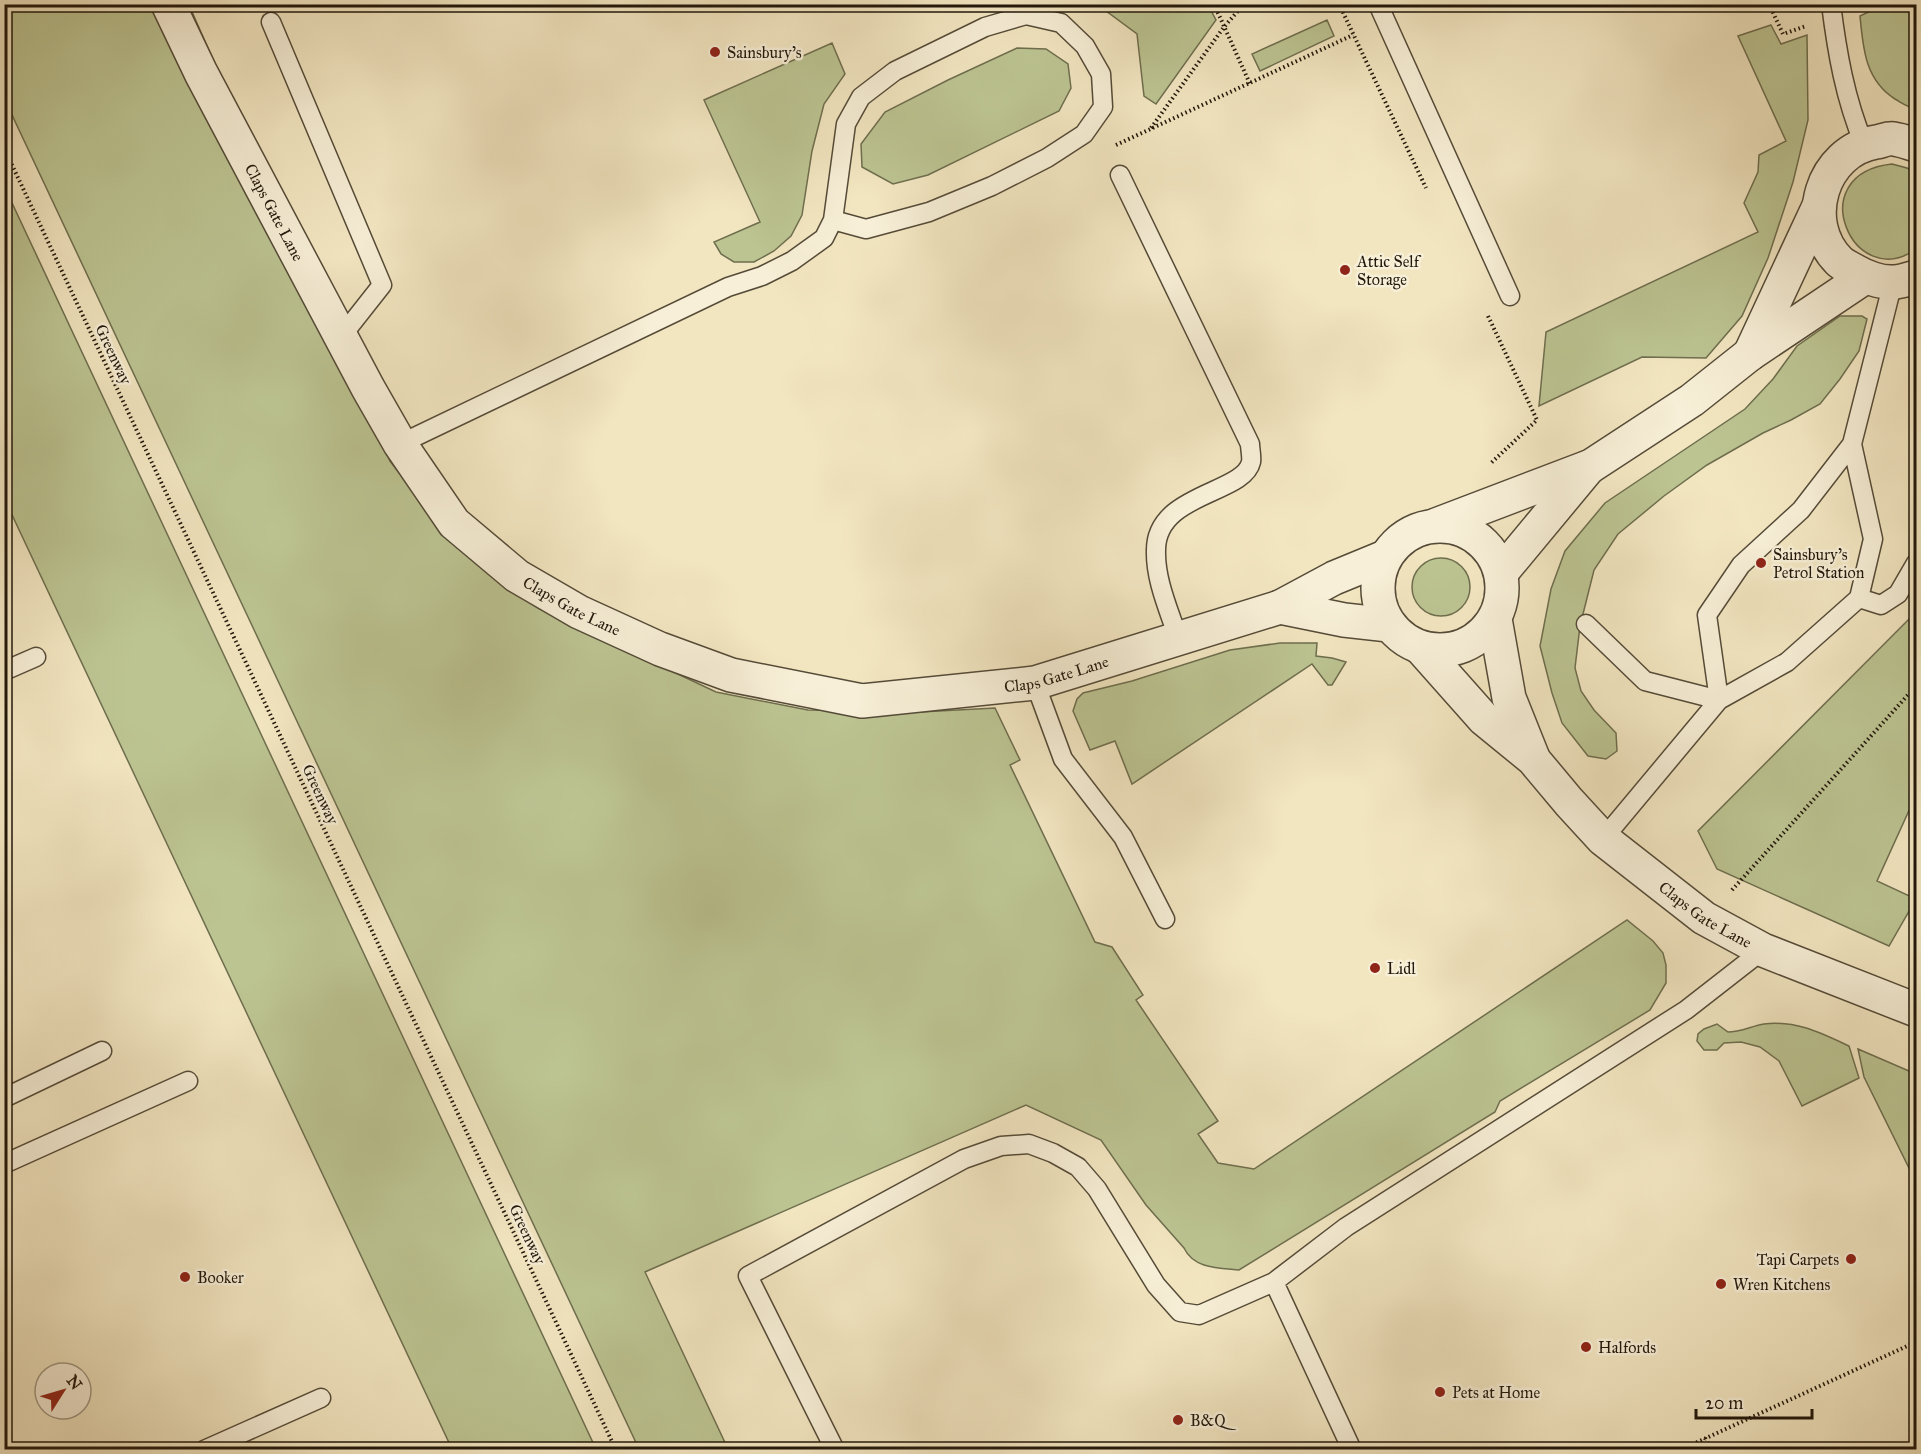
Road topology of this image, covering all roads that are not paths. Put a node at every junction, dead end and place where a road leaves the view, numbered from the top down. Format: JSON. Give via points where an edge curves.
{"nodes":[{"id":1,"x":168,"y":4,"type":"edge"},
{"id":2,"x":1378,"y":4,"type":"edge"},
{"id":3,"x":1831,"y":4,"type":"edge"},
{"id":4,"x":271,"y":22,"type":"dead end"},
{"id":5,"x":1864,"y":144,"type":"junction"},
{"id":6,"x":1917,"y":145,"type":"edge"},
{"id":7,"x":1120,"y":175,"type":"dead end"},
{"id":8,"x":1819,"y":206,"type":"junction"},
{"id":9,"x":833,"y":220,"type":"junction"},
{"id":10,"x":1892,"y":279,"type":"edge"},
{"id":11,"x":1510,"y":296,"type":"dead end"},
{"id":12,"x":341,"y":337,"type":"junction"},
{"id":13,"x":1750,"y":354,"type":"junction"},
{"id":14,"x":400,"y":444,"type":"junction"},
{"id":15,"x":1852,"y":444,"type":"junction"},
{"id":16,"x":1591,"y":466,"type":"junction"},
{"id":17,"x":1436,"y":525,"type":"junction"},
{"id":18,"x":1385,"y":557,"type":"junction"},
{"id":19,"x":1917,"y":563,"type":"edge"},
{"id":20,"x":1501,"y":573,"type":"junction"},
{"id":21,"x":1859,"y":598,"type":"junction"},
{"id":22,"x":1280,"y":607,"type":"junction"},
{"id":23,"x":1495,"y":619,"type":"junction"},
{"id":24,"x":1586,"y":624,"type":"dead end"},
{"id":25,"x":1389,"y":625,"type":"junction"},
{"id":26,"x":1178,"y":638,"type":"junction"},
{"id":27,"x":1421,"y":648,"type":"junction"},
{"id":28,"x":36,"y":657,"type":"dead end"},
{"id":29,"x":4,"y":671,"type":"edge"},
{"id":30,"x":1035,"y":683,"type":"junction"},
{"id":31,"x":1719,"y":700,"type":"junction"},
{"id":32,"x":1533,"y":759,"type":"junction"},
{"id":33,"x":1604,"y":838,"type":"junction"},
{"id":34,"x":1165,"y":919,"type":"dead end"},
{"id":35,"x":1763,"y":950,"type":"junction"},
{"id":36,"x":1917,"y":1010,"type":"edge"},
{"id":37,"x":102,"y":1051,"type":"dead end"},
{"id":38,"x":188,"y":1081,"type":"dead end"},
{"id":39,"x":4,"y":1098,"type":"edge"},
{"id":40,"x":4,"y":1164,"type":"edge"},
{"id":41,"x":1274,"y":1282,"type":"junction"},
{"id":42,"x":321,"y":1398,"type":"dead end"},
{"id":43,"x":204,"y":1449,"type":"edge"},
{"id":44,"x":835,"y":1449,"type":"edge"},
{"id":45,"x":1352,"y":1449,"type":"edge"}],
"edges":[{"from":1,"to":12,"type":"street","name":"Claps Gate Lane"},
{"from":2,"to":11,"type":"lane"},
{"from":3,"to":5,"type":"lane","via":[[1842,77]]},
{"from":4,"to":12,"type":"lane","via":[[382,285]]},
{"from":5,"to":6,"type":"street","via":[[1893,139]]},
{"from":5,"to":8,"type":"street","via":[[1832,168]]},
{"from":7,"to":26,"type":"lane","via":[[1250,444],[1251,463],[1241,477],[1179,509],[1161,526],[1155,547],[1157,570]]},
{"from":8,"to":10,"type":"street","via":[[1827,245],[1840,261]]},
{"from":8,"to":13,"type":"street"},
{"from":9,"to":9,"type":"lane","via":[[846,124],[861,97],[895,70],[985,27],[1026,15],[1061,23],[1085,46],[1101,75],[1103,107],[1084,134],[992,186],[929,212],[866,229]]},
{"from":9,"to":14,"type":"lane","via":[[824,238],[792,261],[728,287]]},
{"from":10,"to":13,"type":"street"},
{"from":10,"to":15,"type":"lane"},
{"from":12,"to":14,"type":"street","name":"Claps Gate Lane"},
{"from":13,"to":16,"type":"street","via":[[1692,400]]},
{"from":14,"to":30,"type":"street","name":"Claps Gate Lane","via":[[454,523],[517,576],[579,612],[660,649],[731,675],[862,701]]},
{"from":15,"to":21,"type":"lane","via":[[1874,539]]},
{"from":15,"to":31,"type":"lane","via":[[1801,510],[1741,565],[1707,615]]},
{"from":16,"to":17,"type":"street","name":"Claps Gate Lane"},
{"from":16,"to":20,"type":"street"},
{"from":17,"to":18,"type":"street","name":"Claps Gate Lane","via":[[1416,530],[1398,541]]},
{"from":17,"to":20,"type":"street","via":[[1458,528],[1476,537],[1491,551]]},
{"from":18,"to":22,"type":"street","name":"Claps Gate Lane"},
{"from":18,"to":25,"type":"street","via":[[1378,579],[1379,603]]},
{"from":19,"to":21,"type":"lane","via":[[1898,594],[1881,605]]},
{"from":20,"to":23,"type":"street","via":[[1502,597]]},
{"from":21,"to":31,"type":"lane","via":[[1786,662]]},
{"from":22,"to":25,"type":"street","name":"Claps Gate Lane"},
{"from":22,"to":26,"type":"street","name":"Claps Gate Lane"},
{"from":23,"to":27,"type":"street","via":[[1482,636],[1464,647],[1442,651]]},
{"from":23,"to":32,"type":"street","via":[[1509,698]]},
{"from":24,"to":31,"type":"lane","via":[[1646,681]]},
{"from":25,"to":27,"type":"street","via":[[1403,639]]},
{"from":26,"to":30,"type":"street","name":"Claps Gate Lane"},
{"from":27,"to":32,"type":"street","via":[[1484,719]]},
{"from":28,"to":29,"type":"lane"},
{"from":30,"to":34,"type":"lane","via":[[1063,759],[1123,837]]},
{"from":31,"to":33,"type":"lane"},
{"from":32,"to":33,"type":"street","name":"Claps Gate Lane"},
{"from":33,"to":35,"type":"street","name":"Claps Gate Lane","via":[[1704,918]]},
{"from":35,"to":36,"type":"street","name":"Claps Gate Lane"},
{"from":35,"to":41,"type":"lane","via":[[1686,1010],[1346,1227]]},
{"from":37,"to":39,"type":"lane"},
{"from":38,"to":40,"type":"lane"},
{"from":41,"to":44,"type":"lane","via":[[1199,1315],[1180,1312],[1156,1285],[1097,1189],[1078,1167],[1029,1144],[1001,1146],[964,1159],[748,1276]]},
{"from":41,"to":45,"type":"lane"},
{"from":42,"to":43,"type":"lane"}]}
